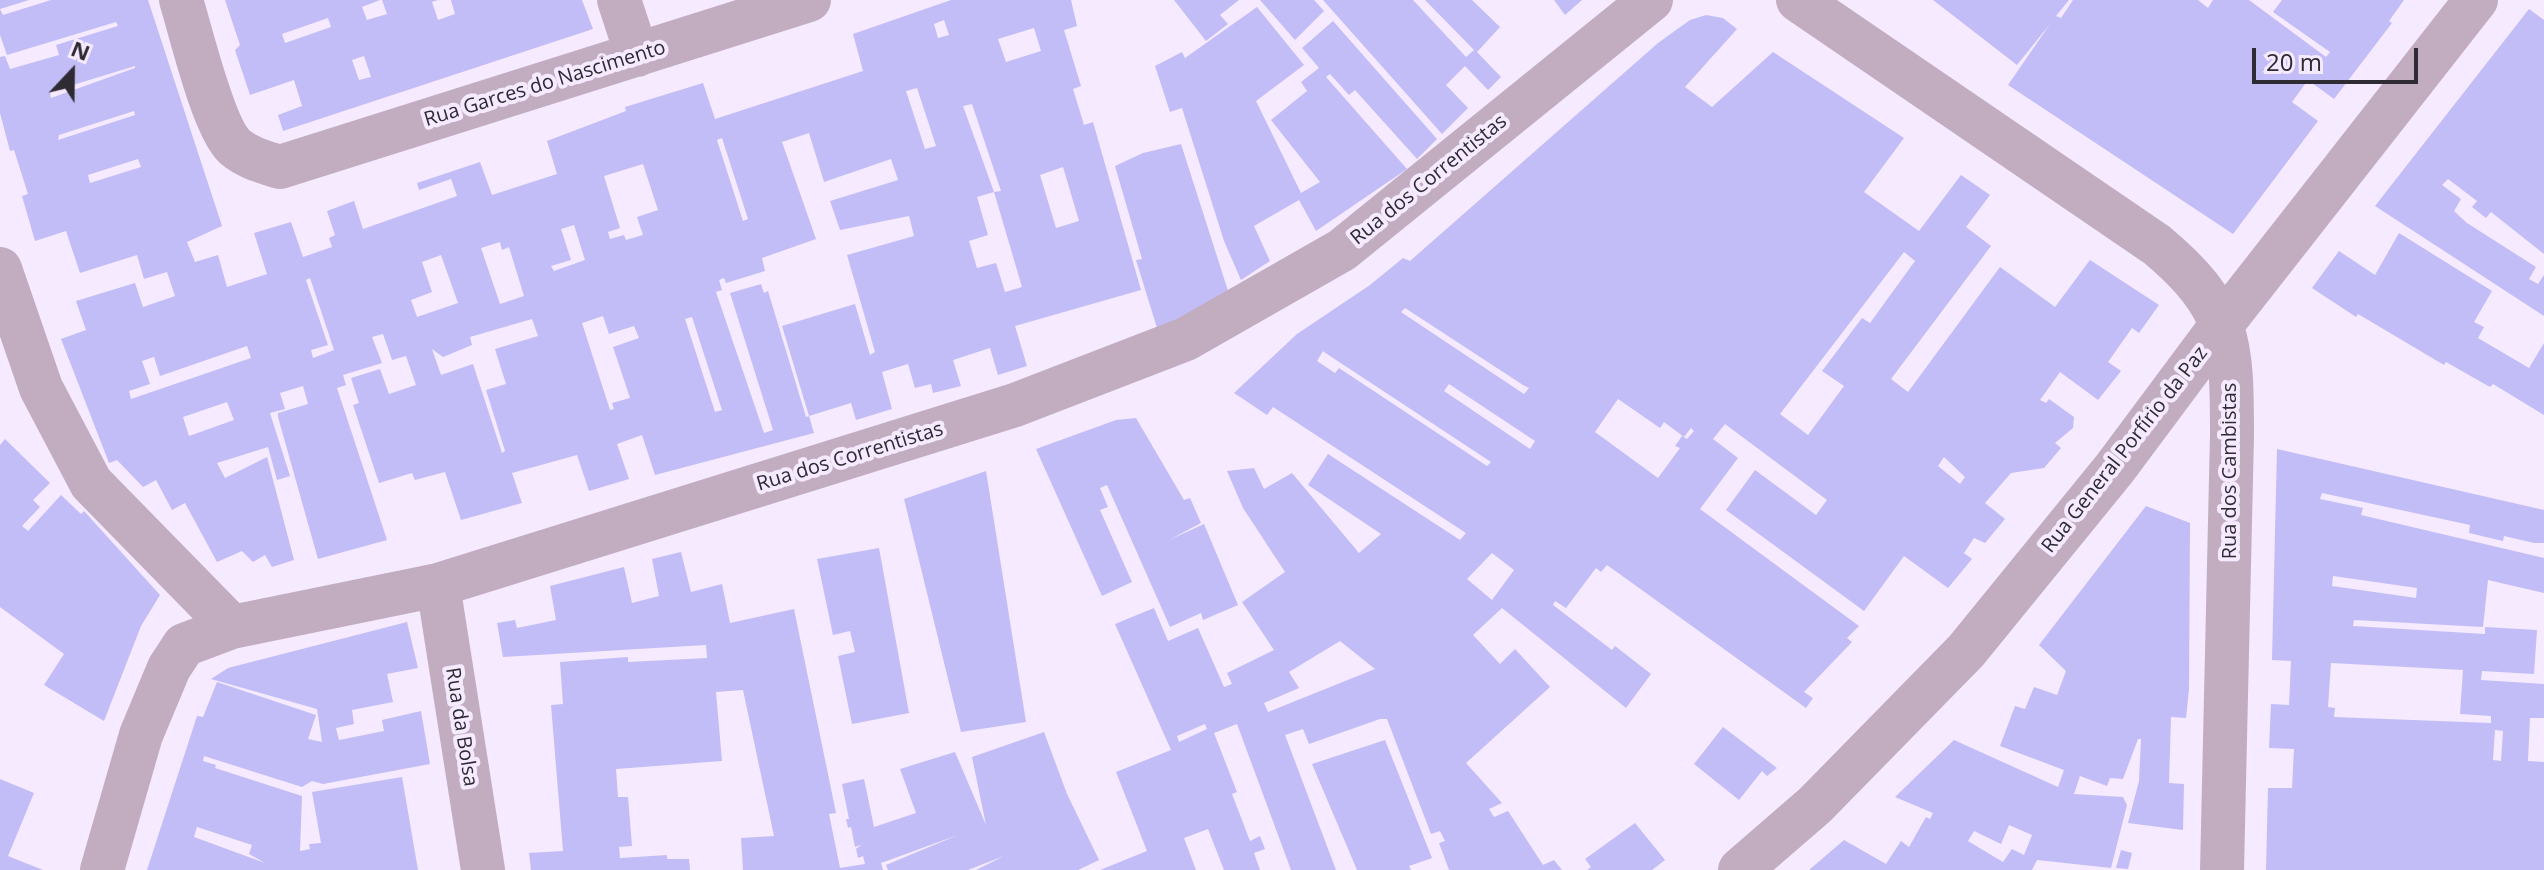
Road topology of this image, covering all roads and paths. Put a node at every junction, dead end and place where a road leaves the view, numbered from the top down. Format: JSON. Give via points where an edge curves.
{"nodes":[{"id":1,"x":181,"y":0,"type":"edge"},
{"id":2,"x":619,"y":0,"type":"edge"},
{"id":3,"x":809,"y":0,"type":"edge"},
{"id":4,"x":1651,"y":0,"type":"edge"},
{"id":5,"x":1798,"y":0,"type":"edge"},
{"id":6,"x":2476,"y":0,"type":"edge"},
{"id":7,"x":637,"y":55,"type":"junction"},
{"id":8,"x":0,"y":269,"type":"edge"},
{"id":9,"x":2223,"y":323,"type":"junction"},
{"id":10,"x":12,"y":332,"type":"edge"},
{"id":11,"x":438,"y":585,"type":"junction"},
{"id":12,"x":232,"y":627,"type":"junction"},
{"id":13,"x":102,"y":870,"type":"edge"},
{"id":14,"x":483,"y":870,"type":"edge"},
{"id":15,"x":1740,"y":870,"type":"edge"},
{"id":16,"x":2222,"y":870,"type":"edge"}],
"edges":[{"from":1,"to":7,"type":"street","name":"Rua Garces do Nascimento","via":[[219,123],[232,144],[251,158],[280,167]]},
{"from":2,"to":7,"type":"street"},
{"from":3,"to":7,"type":"street","name":"Rua Garces do Nascimento"},
{"from":4,"to":11,"type":"street","name":"Rua dos Correntistas","via":[[1342,250],[1186,339],[1015,405]]},
{"from":5,"to":9,"type":"street","name":"Rua dos Cambistas","via":[[2157,245],[2193,275]]},
{"from":6,"to":9,"type":"street","name":"Rua General Porfírio da Paz"},
{"from":8,"to":10,"type":"street"},
{"from":9,"to":15,"type":"street","name":"Rua General Porfírio da Paz","via":[[2115,468],[1966,651],[1815,805]]},
{"from":9,"to":16,"type":"street","name":"Rua dos Cambistas","via":[[2232,382],[2232,435]]},
{"from":10,"to":12,"type":"street","via":[[91,483]]},
{"from":11,"to":12,"type":"street","name":"Rua dos Correntistas"},
{"from":11,"to":14,"type":"street","name":"Rua da Bolsa"},
{"from":12,"to":13,"type":"street","name":"Rua dos Correntistas","via":[[184,645],[169,668],[141,735]]}]}
